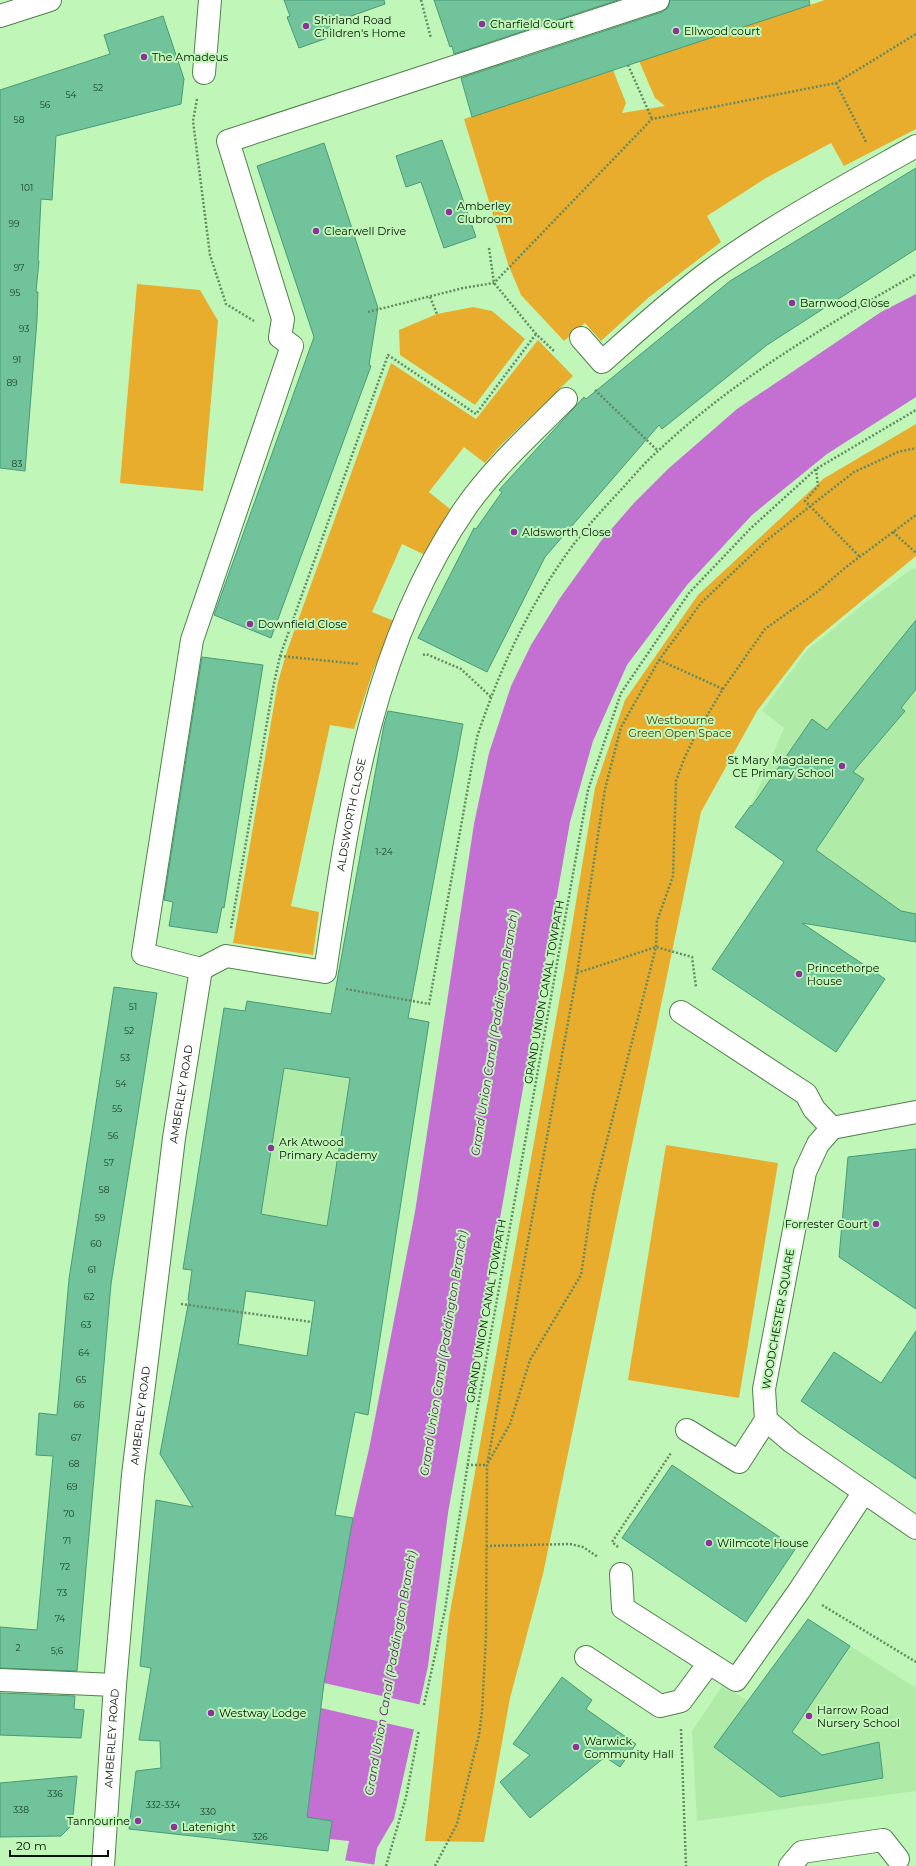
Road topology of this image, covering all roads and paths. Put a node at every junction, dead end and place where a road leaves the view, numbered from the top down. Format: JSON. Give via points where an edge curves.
{"nodes":[{"id":1,"x":50,"y":0,"type":"edge"},
{"id":2,"x":210,"y":0,"type":"edge"},
{"id":3,"x":421,"y":0,"type":"edge"},
{"id":4,"x":658,"y":0,"type":"edge"},
{"id":5,"x":0,"y":16,"type":"edge"},
{"id":6,"x":916,"y":34,"type":"edge"},
{"id":7,"x":431,"y":38,"type":"dead end"},
{"id":8,"x":628,"y":65,"type":"dead end"},
{"id":9,"x":204,"y":73,"type":"joint"},
{"id":10,"x":836,"y":83,"type":"junction"},
{"id":11,"x":652,"y":119,"type":"junction"},
{"id":12,"x":916,"y":146,"type":"edge"},
{"id":13,"x":878,"y":167,"type":"junction"},
{"id":14,"x":916,"y":274,"type":"edge"},
{"id":15,"x":430,"y":297,"type":"junction"},
{"id":16,"x":368,"y":312,"type":"dead end"},
{"id":17,"x":436,"y":314,"type":"dead end"},
{"id":18,"x":536,"y":334,"type":"dead end"},
{"id":19,"x":280,"y":337,"type":"junction"},
{"id":20,"x":582,"y":338,"type":"dead end"},
{"id":21,"x":566,"y":399,"type":"dead end"},
{"id":22,"x":916,"y":410,"type":"edge"},
{"id":23,"x":916,"y":448,"type":"edge"},
{"id":24,"x":816,"y":469,"type":"junction"},
{"id":25,"x":810,"y":507,"type":"junction"},
{"id":26,"x":916,"y":515,"type":"edge"},
{"id":27,"x":893,"y":532,"type":"junction"},
{"id":28,"x":916,"y":553,"type":"edge"},
{"id":29,"x":860,"y":557,"type":"junction"},
{"id":30,"x":280,"y":656,"type":"junction"},
{"id":31,"x":659,"y":660,"type":"junction"},
{"id":32,"x":387,"y":667,"type":"junction"},
{"id":33,"x":723,"y":689,"type":"junction"},
{"id":34,"x":491,"y":697,"type":"junction"},
{"id":35,"x":656,"y":947,"type":"junction"},
{"id":36,"x":226,"y":956,"type":"junction"},
{"id":37,"x":692,"y":957,"type":"dead end"},
{"id":38,"x":201,"y":969,"type":"junction"},
{"id":39,"x":577,"y":972,"type":"junction"},
{"id":40,"x":342,"y":988,"type":"dead end"},
{"id":41,"x":681,"y":1012,"type":"dead end"},
{"id":42,"x":916,"y":1112,"type":"edge"},
{"id":43,"x":832,"y":1128,"type":"junction"},
{"id":44,"x":153,"y":1300,"type":"junction"},
{"id":45,"x":312,"y":1322,"type":"dead end"},
{"id":46,"x":766,"y":1420,"type":"junction"},
{"id":47,"x":687,"y":1430,"type":"joint"},
{"id":48,"x":467,"y":1465,"type":"junction"},
{"id":49,"x":487,"y":1465,"type":"junction"},
{"id":50,"x":864,"y":1492,"type":"junction"},
{"id":51,"x":916,"y":1528,"type":"edge"},
{"id":52,"x":486,"y":1546,"type":"junction"},
{"id":53,"x":583,"y":1547,"type":"dead end"},
{"id":54,"x":621,"y":1574,"type":"joint"},
{"id":55,"x":799,"y":1591,"type":"junction"},
{"id":56,"x":586,"y":1657,"type":"dead end"},
{"id":57,"x":916,"y":1662,"type":"edge"},
{"id":58,"x":709,"y":1663,"type":"junction"},
{"id":59,"x":0,"y":1680,"type":"edge"},
{"id":60,"x":115,"y":1686,"type":"junction"},
{"id":61,"x":681,"y":1701,"type":"junction"},
{"id":62,"x":424,"y":1705,"type":"dead end"},
{"id":63,"x":419,"y":1730,"type":"dead end"},
{"id":64,"x":902,"y":1861,"type":"edge"},
{"id":65,"x":103,"y":1866,"type":"edge"},
{"id":66,"x":386,"y":1866,"type":"edge"},
{"id":67,"x":435,"y":1866,"type":"edge"},
{"id":68,"x":686,"y":1866,"type":"edge"},
{"id":69,"x":790,"y":1866,"type":"edge"}],
"edges":[{"from":1,"to":5,"type":"street"},
{"from":2,"to":9,"type":"street"},
{"from":3,"to":7,"type":"path"},
{"from":4,"to":19,"type":"street","via":[[228,141],[283,319]]},
{"from":6,"to":10,"type":"path"},
{"from":8,"to":11,"type":"path"},
{"from":9,"to":19,"type":"path","via":[[193,121],[210,255],[226,304]]},
{"from":10,"to":11,"type":"path"},
{"from":10,"to":13,"type":"path"},
{"from":11,"to":15,"type":"path","via":[[494,283]]},
{"from":12,"to":13,"type":"street"},
{"from":13,"to":20,"type":"street","via":[[793,216],[712,270],[602,362]]},
{"from":14,"to":34,"type":"path","via":[[867,302],[727,393],[658,451],[600,512],[559,564],[524,623]]},
{"from":15,"to":16,"type":"path"},
{"from":15,"to":17,"type":"path"},
{"from":18,"to":30,"type":"path","via":[[476,414],[388,355]]},
{"from":19,"to":38,"type":"street","via":[[292,346],[192,640],[143,954]]},
{"from":21,"to":32,"type":"street","name":"ALDSWORTH CLOSE","via":[[519,446],[467,506],[427,572]]},
{"from":22,"to":24,"type":"path","name":"GRAND UNION CANAL TOWPATH"},
{"from":23,"to":25,"type":"path","via":[[898,452],[854,472]]},
{"from":24,"to":25,"type":"path","via":[[818,486],[805,501]]},
{"from":24,"to":48,"type":"path","name":"GRAND UNION CANAL TOWPATH","via":[[750,529],[689,593],[621,693],[588,790]]},
{"from":25,"to":29,"type":"path"},
{"from":25,"to":31,"type":"path","via":[[767,540],[701,603]]},
{"from":26,"to":27,"type":"path"},
{"from":27,"to":28,"type":"path"},
{"from":27,"to":29,"type":"path"},
{"from":29,"to":33,"type":"path","via":[[817,592],[765,628]]},
{"from":30,"to":32,"type":"path"},
{"from":30,"to":36,"type":"path"},
{"from":31,"to":33,"type":"path"},
{"from":31,"to":39,"type":"path","via":[[621,727],[605,788]]},
{"from":32,"to":34,"type":"path","via":[[426,654],[461,669]]},
{"from":32,"to":36,"type":"street","name":"ALDSWORTH CLOSE","via":[[370,722],[357,778],[325,972]]},
{"from":33,"to":35,"type":"path","via":[[696,734],[676,781],[673,876],[658,921]]},
{"from":34,"to":40,"type":"path","via":[[477,737],[429,1004]]},
{"from":35,"to":37,"type":"path"},
{"from":35,"to":39,"type":"path"},
{"from":35,"to":49,"type":"path","via":[[593,1195],[581,1275],[530,1360],[510,1424]]},
{"from":36,"to":38,"type":"street"},
{"from":38,"to":44,"type":"street","name":"AMBERLEY ROAD","via":[[174,1138]]},
{"from":39,"to":49,"type":"path"},
{"from":41,"to":43,"type":"street","via":[[806,1094],[814,1109]]},
{"from":42,"to":43,"type":"street"},
{"from":43,"to":46,"type":"street","name":"WOODCHESTER SQUARE","via":[[818,1144],[805,1172],[764,1389]]},
{"from":44,"to":45,"type":"path"},
{"from":44,"to":60,"type":"street","name":"AMBERLEY ROAD","via":[[133,1475]]},
{"from":46,"to":47,"type":"street","via":[[739,1462]]},
{"from":46,"to":50,"type":"street","via":[[792,1442]]},
{"from":47,"to":54,"type":"path","via":[[612,1542],[629,1558]]},
{"from":48,"to":49,"type":"path"},
{"from":48,"to":62,"type":"path","name":"GRAND UNION CANAL TOWPATH","via":[[445,1610]]},
{"from":49,"to":52,"type":"path"},
{"from":50,"to":51,"type":"street"},
{"from":50,"to":55,"type":"street"},
{"from":52,"to":53,"type":"path","via":[[570,1544]]},
{"from":52,"to":67,"type":"path","via":[[486,1636],[479,1735],[457,1824]]},
{"from":54,"to":58,"type":"street","via":[[623,1608]]},
{"from":55,"to":57,"type":"path"},
{"from":55,"to":58,"type":"street","via":[[736,1680]]},
{"from":56,"to":61,"type":"street","via":[[660,1706]]},
{"from":58,"to":61,"type":"street"},
{"from":59,"to":60,"type":"street"},
{"from":60,"to":65,"type":"street","name":"AMBERLEY ROAD"},
{"from":61,"to":68,"type":"path"},
{"from":63,"to":66,"type":"path","via":[[406,1797]]},
{"from":64,"to":69,"type":"street","via":[[883,1840],[802,1852]]}]}
